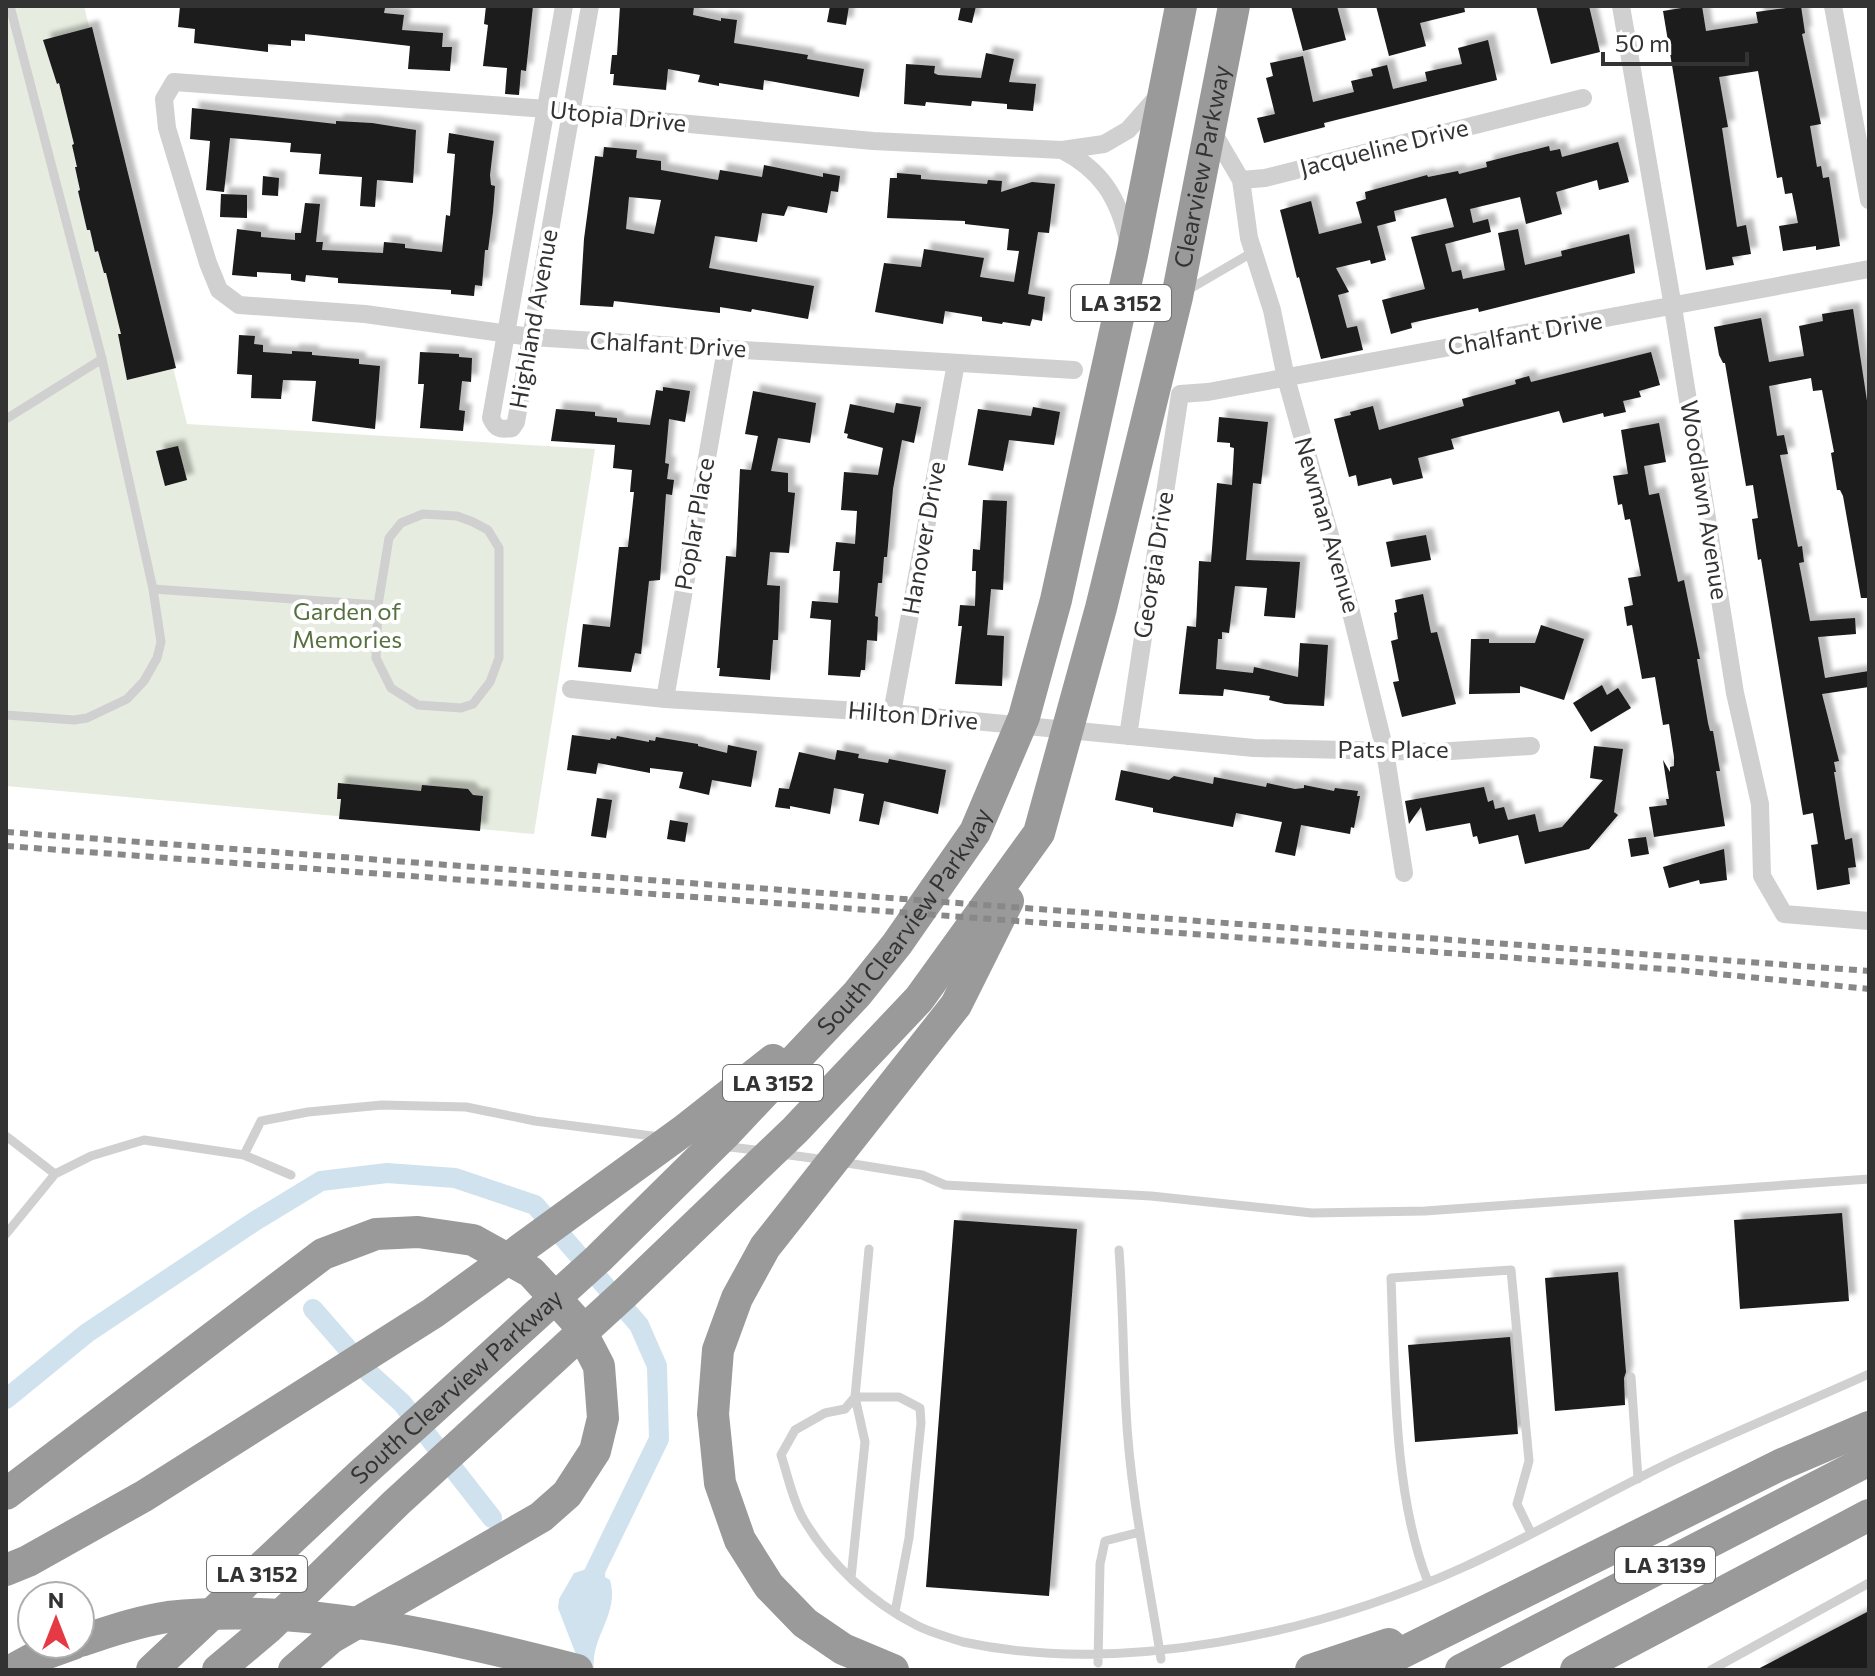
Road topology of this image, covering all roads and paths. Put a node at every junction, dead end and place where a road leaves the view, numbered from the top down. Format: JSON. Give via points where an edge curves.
{"nodes":[{"id":1,"x":10,"y":6,"type":"edge"},
{"id":2,"x":564,"y":6,"type":"edge"},
{"id":3,"x":590,"y":6,"type":"edge"},
{"id":4,"x":1181,"y":6,"type":"edge"},
{"id":5,"x":1234,"y":6,"type":"edge"},
{"id":6,"x":1621,"y":6,"type":"edge"},
{"id":7,"x":1833,"y":6,"type":"edge"},
{"id":8,"x":174,"y":82,"type":"joint"},
{"id":9,"x":1164,"y":90,"type":"junction"},
{"id":10,"x":1583,"y":98,"type":"dead end"},
{"id":11,"x":547,"y":109,"type":"junction"},
{"id":12,"x":571,"y":113,"type":"junction"},
{"id":13,"x":1211,"y":129,"type":"junction"},
{"id":14,"x":1062,"y":150,"type":"junction"},
{"id":15,"x":1241,"y":180,"type":"junction"},
{"id":16,"x":1869,"y":200,"type":"edge"},
{"id":17,"x":1253,"y":252,"type":"junction"},
{"id":18,"x":1132,"y":255,"type":"junction"},
{"id":19,"x":1869,"y":269,"type":"edge"},
{"id":20,"x":1177,"y":297,"type":"junction"},
{"id":21,"x":1673,"y":307,"type":"junction"},
{"id":22,"x":505,"y":334,"type":"junction"},
{"id":23,"x":531,"y":337,"type":"junction"},
{"id":24,"x":726,"y":349,"type":"junction"},
{"id":25,"x":102,"y":359,"type":"junction"},
{"id":26,"x":956,"y":363,"type":"junction"},
{"id":27,"x":1074,"y":370,"type":"dead end"},
{"id":28,"x":1286,"y":378,"type":"junction"},
{"id":29,"x":1180,"y":394,"type":"joint"},
{"id":30,"x":6,"y":419,"type":"edge"},
{"id":31,"x":153,"y":589,"type":"junction"},
{"id":32,"x":378,"y":605,"type":"junction"},
{"id":33,"x":1101,"y":608,"type":"joint"},
{"id":34,"x":571,"y":689,"type":"dead end"},
{"id":35,"x":665,"y":699,"type":"junction"},
{"id":36,"x":892,"y":713,"type":"junction"},
{"id":37,"x":6,"y":715,"type":"edge"},
{"id":38,"x":1128,"y":736,"type":"junction"},
{"id":39,"x":1531,"y":746,"type":"dead end"},
{"id":40,"x":1254,"y":748,"type":"joint"},
{"id":41,"x":1385,"y":751,"type":"junction"},
{"id":42,"x":1039,"y":833,"type":"junction"},
{"id":43,"x":1404,"y":873,"type":"dead end"},
{"id":44,"x":1865,"y":921,"type":"edge"},
{"id":45,"x":857,"y":994,"type":"junction"},
{"id":46,"x":6,"y":1136,"type":"edge"},
{"id":47,"x":681,"y":1140,"type":"dead end"},
{"id":48,"x":697,"y":1142,"type":"dead end"},
{"id":49,"x":244,"y":1155,"type":"junction"},
{"id":50,"x":55,"y":1174,"type":"junction"},
{"id":51,"x":291,"y":1175,"type":"dead end"},
{"id":52,"x":1869,"y":1179,"type":"edge"},
{"id":53,"x":6,"y":1234,"type":"edge"},
{"id":54,"x":869,"y":1249,"type":"dead end"},
{"id":55,"x":1119,"y":1250,"type":"dead end"},
{"id":56,"x":1869,"y":1374,"type":"edge"},
{"id":57,"x":1631,"y":1377,"type":"dead end"},
{"id":58,"x":855,"y":1397,"type":"junction"},
{"id":59,"x":1869,"y":1427,"type":"edge"},
{"id":60,"x":1869,"y":1460,"type":"edge"},
{"id":61,"x":1638,"y":1479,"type":"junction"},
{"id":62,"x":6,"y":1494,"type":"edge"},
{"id":63,"x":1869,"y":1515,"type":"edge"},
{"id":64,"x":1140,"y":1532,"type":"junction"},
{"id":65,"x":1531,"y":1533,"type":"junction"},
{"id":66,"x":13,"y":1571,"type":"edge"},
{"id":67,"x":851,"y":1578,"type":"junction"},
{"id":68,"x":1428,"y":1582,"type":"junction"},
{"id":69,"x":1869,"y":1583,"type":"edge"},
{"id":70,"x":1494,"y":1608,"type":"junction"},
{"id":71,"x":895,"y":1612,"type":"junction"},
{"id":72,"x":96,"y":1636,"type":"edge"},
{"id":73,"x":1161,"y":1659,"type":"junction"},
{"id":74,"x":30,"y":1660,"type":"edge"},
{"id":75,"x":1098,"y":1663,"type":"junction"},
{"id":76,"x":12,"y":1670,"type":"edge"},
{"id":77,"x":152,"y":1670,"type":"edge"},
{"id":78,"x":218,"y":1670,"type":"edge"},
{"id":79,"x":294,"y":1670,"type":"edge"},
{"id":80,"x":577,"y":1670,"type":"edge"},
{"id":81,"x":893,"y":1670,"type":"edge"},
{"id":82,"x":1311,"y":1670,"type":"edge"},
{"id":83,"x":1367,"y":1670,"type":"edge"},
{"id":84,"x":1461,"y":1670,"type":"edge"},
{"id":85,"x":1576,"y":1670,"type":"edge"},
{"id":86,"x":1711,"y":1670,"type":"edge"}],
"edges":[{"from":1,"to":25,"type":"lane"},
{"from":2,"to":11,"type":"street","name":"Highland Avenue"},
{"from":3,"to":12,"type":"street","name":"Highland Avenue"},
{"from":4,"to":9,"type":"highway","name":"South Clearview Parkway","number":"LA 3152"},
{"from":5,"to":13,"type":"highway","name":"Clearview Parkway","number":"LA 3152"},
{"from":6,"to":21,"type":"street","name":"Woodlawn Avenue"},
{"from":7,"to":16,"type":"street"},
{"from":8,"to":11,"type":"street","name":"Utopia Drive"},
{"from":8,"to":22,"type":"street","name":"Chalfant Drive","via":[[164,99],[167,128],[219,290],[239,305],[365,314]]},
{"from":9,"to":14,"type":"street","name":"Utopia Drive","via":[[1128,130],[1104,144]]},
{"from":9,"to":18,"type":"highway","name":"South Clearview Parkway","number":"LA 3152"},
{"from":10,"to":15,"type":"street","name":"Jacqueline Drive"},
{"from":11,"to":12,"type":"street","name":"Utopia Drive"},
{"from":11,"to":22,"type":"street","name":"Highland Avenue"},
{"from":12,"to":14,"type":"street","name":"Utopia Drive","via":[[873,141]]},
{"from":12,"to":23,"type":"street","name":"Highland Avenue"},
{"from":13,"to":15,"type":"street"},
{"from":13,"to":20,"type":"highway","name":"Clearview Parkway","number":"LA 3152"},
{"from":14,"to":18,"type":"street","via":[[1083,161],[1111,190]]},
{"from":15,"to":17,"type":"street","name":"Newman Avenue"},
{"from":17,"to":20,"type":"lane"},
{"from":17,"to":28,"type":"street","name":"Newman Avenue"},
{"from":18,"to":45,"type":"highway","name":"South Clearview Parkway","number":"LA 3152","via":[[1056,600],[1024,717],[975,832]]},
{"from":19,"to":21,"type":"street","name":"Chalfant Drive"},
{"from":20,"to":33,"type":"highway","name":"Clearview Parkway","number":"LA 3152"},
{"from":21,"to":28,"type":"street","name":"Chalfant Drive"},
{"from":21,"to":44,"type":"street","name":"Woodlawn Avenue","via":[[1735,693],[1760,804],[1762,876],[1784,914]]},
{"from":22,"to":23,"type":"street","name":"Chalfant Drive"},
{"from":22,"to":23,"type":"street","name":"Highland Avenue","via":[[491,418],[502,430],[516,422]]},
{"from":23,"to":24,"type":"street","name":"Chalfant Drive"},
{"from":24,"to":26,"type":"street","name":"Chalfant Drive"},
{"from":24,"to":35,"type":"street","name":"Poplar Place"},
{"from":25,"to":30,"type":"lane"},
{"from":25,"to":31,"type":"lane"},
{"from":26,"to":27,"type":"street","name":"Chalfant Drive"},
{"from":26,"to":36,"type":"street","name":"Hanover Drive"},
{"from":28,"to":29,"type":"street","name":"Chalfant Drive"},
{"from":28,"to":41,"type":"street","name":"Newman Avenue"},
{"from":29,"to":38,"type":"street","name":"Georgia Drive"},
{"from":31,"to":32,"type":"lane"},
{"from":31,"to":37,"type":"lane","via":[[161,642],[144,681],[127,699],[74,720]]},
{"from":32,"to":32,"type":"lane","via":[[376,658],[391,688],[418,705],[473,704],[499,658],[501,566],[499,548],[488,530],[457,516],[423,514],[401,523],[389,538]]},
{"from":33,"to":42,"type":"highway","name":"South Clearview Parkway","number":"LA 3152"},
{"from":34,"to":35,"type":"street","name":"Hilton Drive"},
{"from":35,"to":36,"type":"street","name":"Hilton Drive"},
{"from":36,"to":38,"type":"street","name":"Hilton Drive"},
{"from":38,"to":40,"type":"street","name":"Hilton Drive"},
{"from":39,"to":41,"type":"street","name":"Pats Place"},
{"from":40,"to":41,"type":"street","name":"Pats Place"},
{"from":41,"to":43,"type":"street","name":"Newman Avenue"},
{"from":42,"to":78,"type":"highway","name":"South Clearview Parkway","number":"LA 3152","via":[[919,999],[795,1130]]},
{"from":42,"to":81,"type":"highway","via":[[956,1005],[765,1247],[737,1298],[718,1350],[713,1414],[720,1483],[740,1540],[769,1586],[805,1623],[843,1649]]},
{"from":45,"to":66,"type":"highway","via":[[683,1131],[433,1313],[144,1496]]},
{"from":45,"to":77,"type":"highway","name":"South Clearview Parkway","number":"LA 3152","via":[[598,1259]]},
{"from":46,"to":50,"type":"lane"},
{"from":47,"to":49,"type":"lane","via":[[466,1107],[382,1105],[261,1121]]},
{"from":48,"to":52,"type":"lane","via":[[922,1175],[945,1185],[1151,1196],[1312,1213],[1425,1211]]},
{"from":49,"to":50,"type":"lane","via":[[144,1140]]},
{"from":49,"to":51,"type":"lane"},
{"from":50,"to":53,"type":"lane"},
{"from":54,"to":58,"type":"lane"},
{"from":55,"to":64,"type":"lane","via":[[1126,1411]]},
{"from":56,"to":61,"type":"lane"},
{"from":57,"to":61,"type":"lane"},
{"from":58,"to":67,"type":"lane","via":[[865,1442]]},
{"from":58,"to":67,"type":"lane","via":[[845,1409],[825,1413],[795,1430],[781,1455],[803,1519]]},
{"from":58,"to":71,"type":"lane","via":[[899,1397],[920,1408],[909,1538]]},
{"from":59,"to":70,"type":"highway","via":[[1780,1465]]},
{"from":60,"to":84,"type":"highway","number":"LA 3139"},
{"from":61,"to":65,"type":"lane"},
{"from":62,"to":79,"type":"highway","via":[[323,1254],[376,1234],[418,1232],[473,1240],[531,1272],[575,1320],[599,1366],[603,1418],[595,1451],[567,1494],[541,1517],[331,1638]]},
{"from":63,"to":85,"type":"highway","number":"LA 3139"},
{"from":64,"to":73,"type":"lane"},
{"from":64,"to":75,"type":"lane","via":[[1105,1541]]},
{"from":65,"to":68,"type":"lane"},
{"from":65,"to":68,"type":"lane","via":[[1517,1504],[1529,1461],[1511,1270],[1391,1278],[1410,1526]]},
{"from":67,"to":71,"type":"lane"},
{"from":68,"to":73,"type":"lane","via":[[1246,1644]]},
{"from":69,"to":86,"type":"lane"},
{"from":70,"to":82,"type":"highway"},
{"from":70,"to":83,"type":"highway"},
{"from":71,"to":75,"type":"lane","via":[[917,1626],[990,1650]]},
{"from":72,"to":80,"type":"highway","via":[[166,1617],[321,1619],[490,1648]]},
{"from":73,"to":75,"type":"lane"},
{"from":74,"to":76,"type":"highway"}]}
